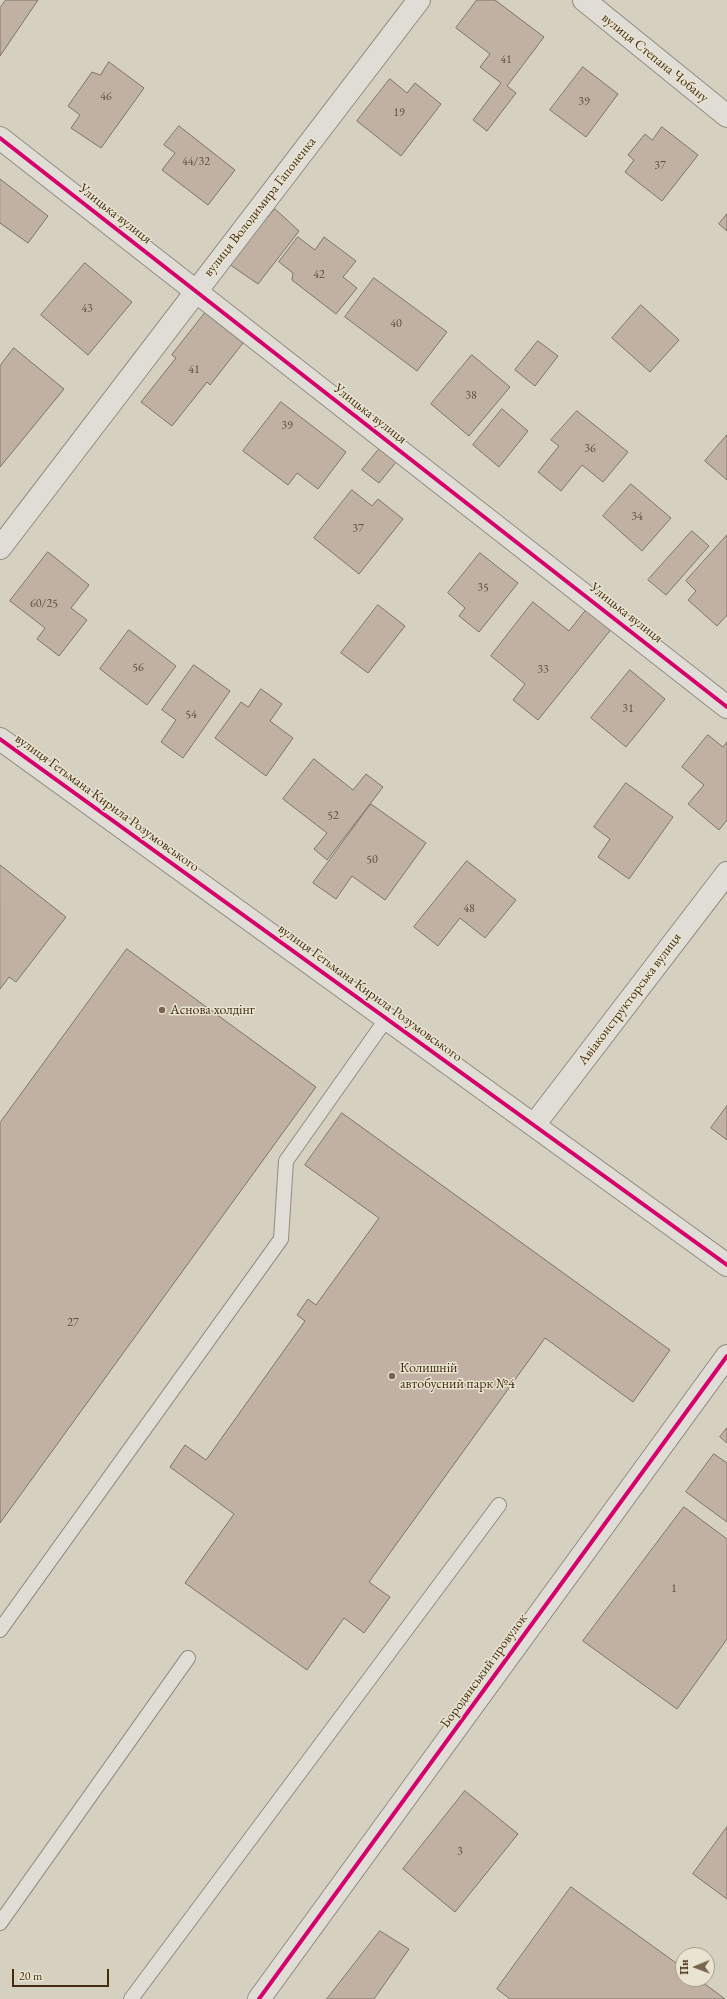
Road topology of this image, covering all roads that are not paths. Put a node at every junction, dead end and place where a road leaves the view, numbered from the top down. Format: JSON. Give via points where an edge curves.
{"nodes":[{"id":1,"x":418,"y":0,"type":"edge"},
{"id":2,"x":584,"y":0,"type":"edge"},
{"id":3,"x":727,"y":116,"type":"edge"},
{"id":4,"x":0,"y":138,"type":"edge"},
{"id":5,"x":195,"y":291,"type":"junction"},
{"id":6,"x":0,"y":548,"type":"edge"},
{"id":7,"x":727,"y":707,"type":"edge"},
{"id":8,"x":0,"y":739,"type":"edge"},
{"id":9,"x":727,"y":873,"type":"edge"},
{"id":10,"x":387,"y":1018,"type":"junction"},
{"id":11,"x":534,"y":1125,"type":"junction"},
{"id":12,"x":727,"y":1264,"type":"edge"},
{"id":13,"x":727,"y":1356,"type":"edge"},
{"id":14,"x":499,"y":1505,"type":"dead end"},
{"id":15,"x":0,"y":1630,"type":"edge"},
{"id":16,"x":188,"y":1658,"type":"dead end"},
{"id":17,"x":0,"y":1923,"type":"edge"},
{"id":18,"x":131,"y":1999,"type":"edge"},
{"id":19,"x":259,"y":1999,"type":"edge"}],
"edges":[{"from":1,"to":5,"type":"street","name":"вулиця Володимира Гапоненка"},
{"from":2,"to":3,"type":"street","name":"вулиця Степана Чобану"},
{"from":4,"to":5,"type":"street","name":"Улицька вулиця"},
{"from":5,"to":6,"type":"street","name":"вулиця Володимира Гапоненка"},
{"from":5,"to":7,"type":"street","name":"Улицька вулиця"},
{"from":8,"to":10,"type":"street","name":"вулиця Гетьмана Кирила Розумовського"},
{"from":9,"to":11,"type":"street","name":"Авіаконструкторська вулиця"},
{"from":10,"to":11,"type":"street","name":"вулиця Гетьмана Кирила Розумовського"},
{"from":10,"to":15,"type":"lane","via":[[286,1160],[281,1239]]},
{"from":11,"to":12,"type":"street","name":"вулиця Гетьмана Кирила Розумовського"},
{"from":13,"to":19,"type":"street","name":"Бородянський провулок"},
{"from":14,"to":18,"type":"lane"},
{"from":16,"to":17,"type":"lane"}]}
